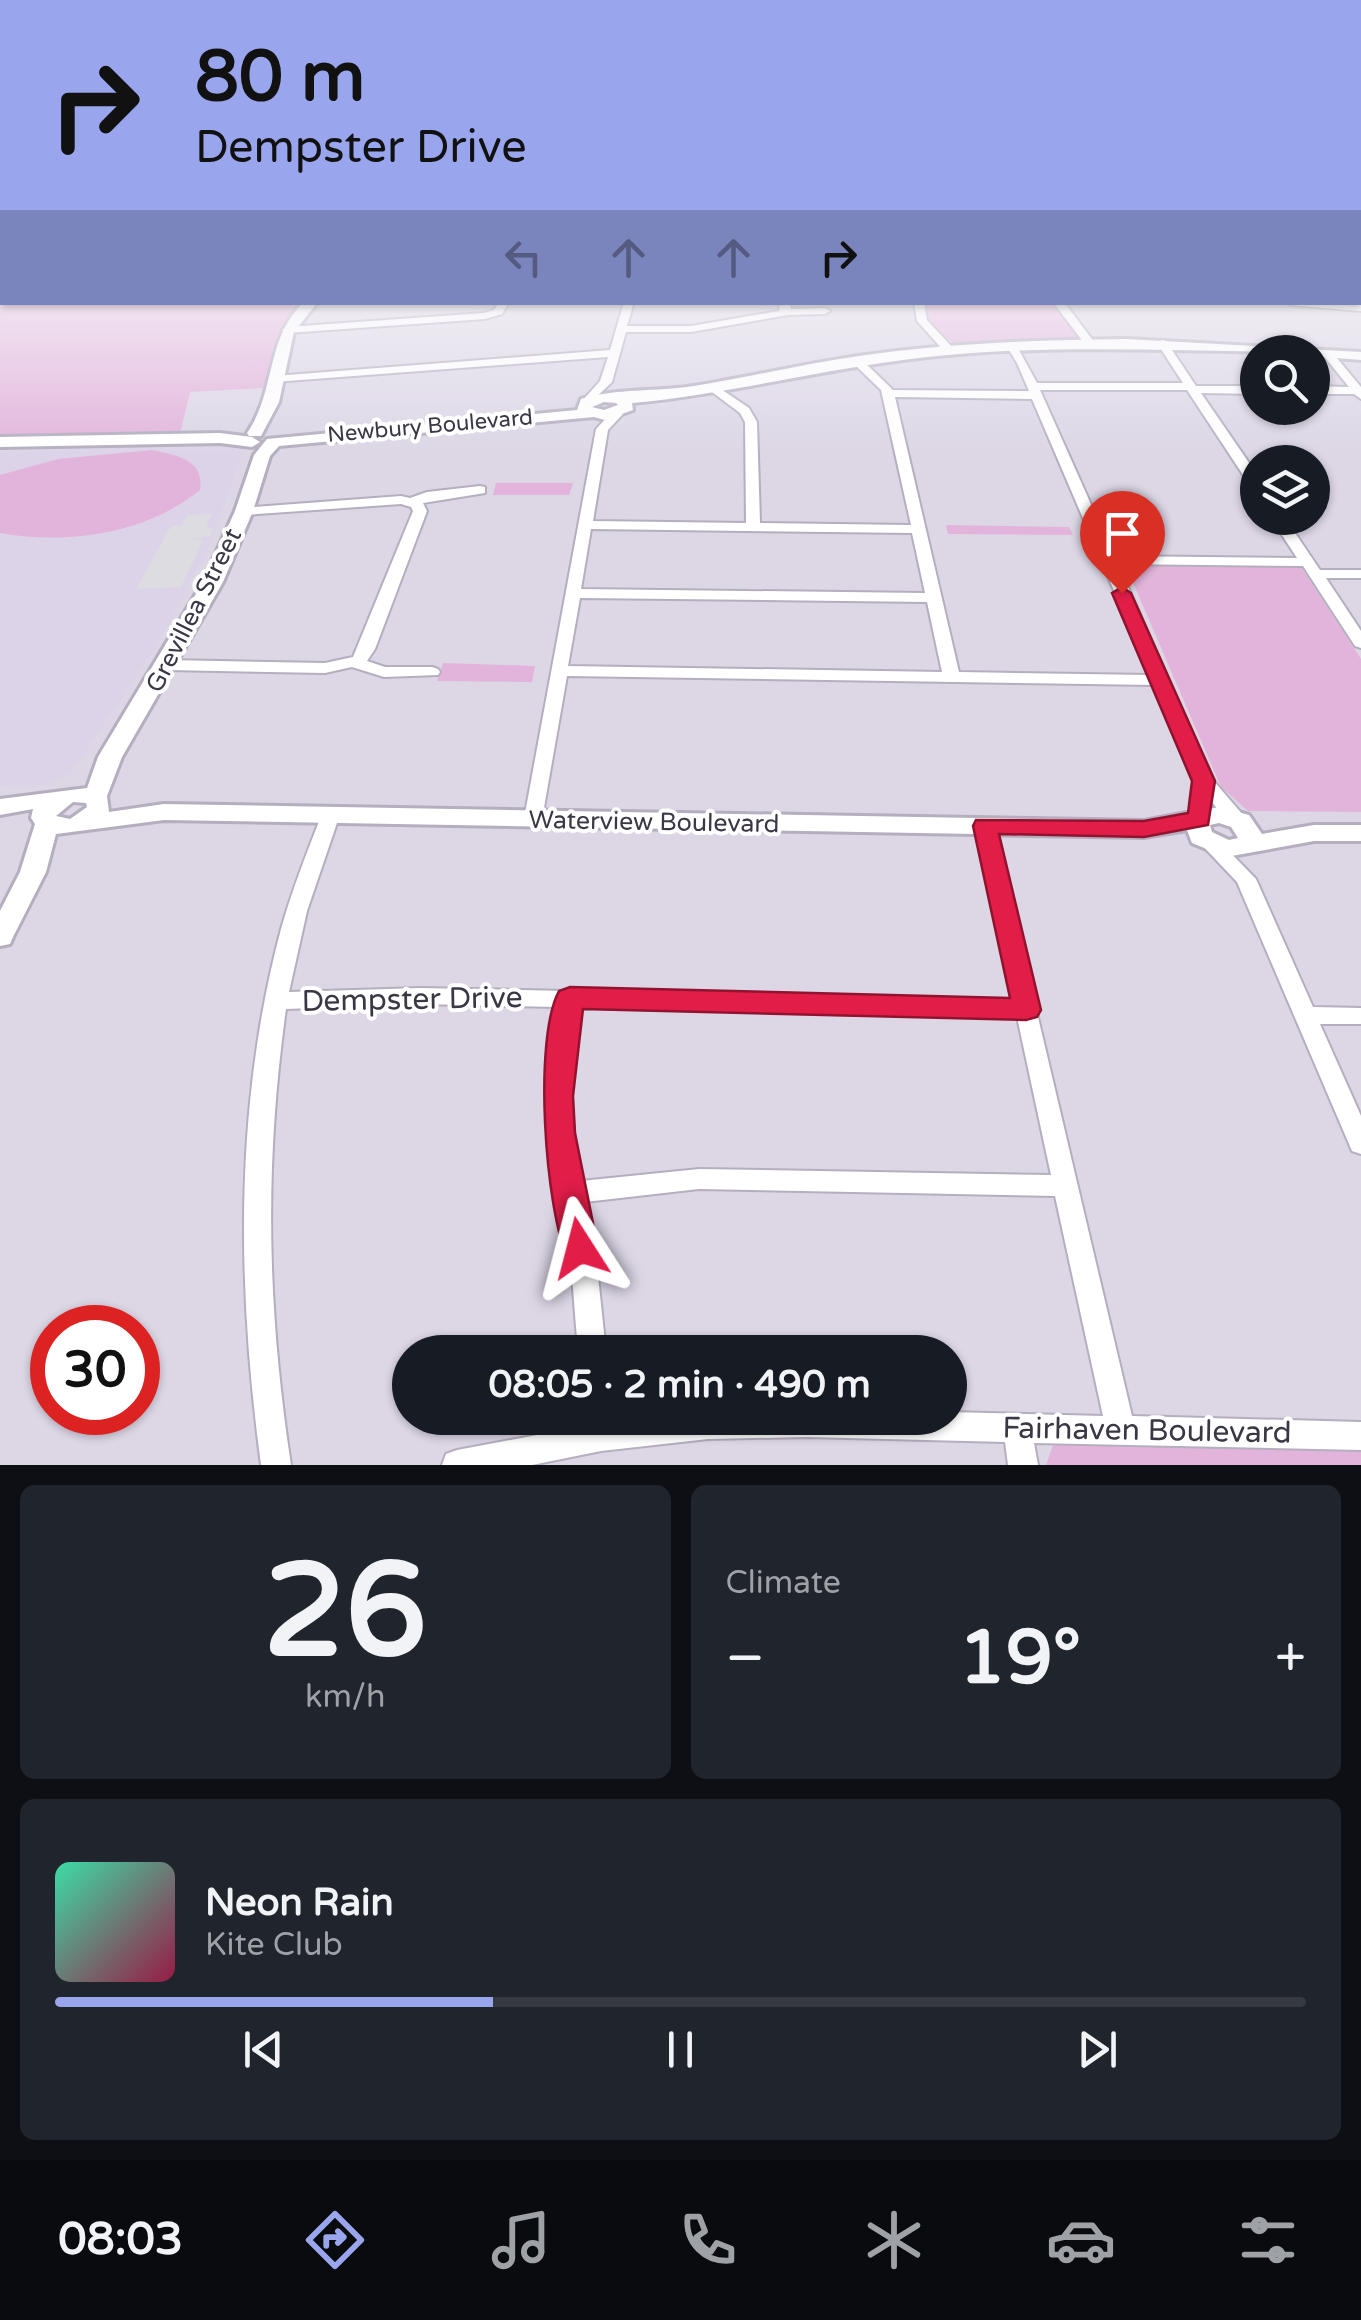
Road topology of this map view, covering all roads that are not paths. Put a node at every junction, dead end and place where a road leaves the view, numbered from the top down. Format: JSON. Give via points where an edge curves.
{"nodes":[{"id":1,"x":296,"y":320,"type":"edge"},
{"id":2,"x":419,"y":320,"type":"edge"},
{"id":3,"x":623,"y":320,"type":"edge"},
{"id":4,"x":728,"y":320,"type":"edge"},
{"id":5,"x":922,"y":320,"type":"edge"},
{"id":6,"x":1072,"y":320,"type":"edge"},
{"id":7,"x":620,"y":329,"type":"junction"},
{"id":8,"x":287,"y":330,"type":"junction"},
{"id":9,"x":1090,"y":343,"type":"junction"},
{"id":10,"x":1162,"y":343,"type":"junction"},
{"id":11,"x":1010,"y":346,"type":"junction"},
{"id":12,"x":1240,"y":348,"type":"edge"},
{"id":13,"x":949,"y":350,"type":"junction"},
{"id":14,"x":612,"y":353,"type":"junction"},
{"id":15,"x":1330,"y":353,"type":"edge"},
{"id":16,"x":1361,"y":356,"type":"edge"},
{"id":17,"x":1330,"y":357,"type":"edge"},
{"id":18,"x":856,"y":360,"type":"junction"},
{"id":19,"x":274,"y":380,"type":"junction"},
{"id":20,"x":606,"y":382,"type":"junction"},
{"id":21,"x":712,"y":387,"type":"junction"},
{"id":22,"x":1191,"y":388,"type":"junction"},
{"id":23,"x":1240,"y":389,"type":"edge"},
{"id":24,"x":1034,"y":390,"type":"junction"},
{"id":25,"x":1330,"y":391,"type":"edge"},
{"id":26,"x":1359,"y":393,"type":"edge"},
{"id":27,"x":888,"y":394,"type":"junction"},
{"id":28,"x":620,"y":405,"type":"junction"},
{"id":29,"x":589,"y":408,"type":"junction"},
{"id":30,"x":602,"y":429,"type":"junction"},
{"id":31,"x":264,"y":437,"type":"junction"},
{"id":32,"x":0,"y":442,"type":"edge"},
{"id":33,"x":1240,"y":461,"type":"edge"},
{"id":34,"x":480,"y":490,"type":"dead end"},
{"id":35,"x":412,"y":502,"type":"junction"},
{"id":36,"x":244,"y":511,"type":"junction"},
{"id":37,"x":584,"y":525,"type":"junction"},
{"id":38,"x":753,"y":527,"type":"junction"},
{"id":39,"x":919,"y":529,"type":"junction"},
{"id":40,"x":1289,"y":535,"type":"edge"},
{"id":41,"x":1107,"y":560,"type":"junction"},
{"id":42,"x":1311,"y":568,"type":"junction"},
{"id":43,"x":1361,"y":574,"type":"edge"},
{"id":44,"x":572,"y":594,"type":"junction"},
{"id":45,"x":934,"y":598,"type":"junction"},
{"id":46,"x":1361,"y":643,"type":"edge"},
{"id":47,"x":355,"y":663,"type":"junction"},
{"id":48,"x":167,"y":665,"type":"junction"},
{"id":49,"x":559,"y":671,"type":"junction"},
{"id":50,"x":432,"y":672,"type":"dead end"},
{"id":51,"x":952,"y":678,"type":"junction"},
{"id":52,"x":1160,"y":680,"type":"junction"},
{"id":53,"x":110,"y":757,"type":"junction"},
{"id":54,"x":1204,"y":781,"type":"junction"},
{"id":55,"x":60,"y":798,"type":"junction"},
{"id":56,"x":96,"y":798,"type":"junction"},
{"id":57,"x":0,"y":807,"type":"edge"},
{"id":58,"x":164,"y":812,"type":"junction"},
{"id":59,"x":331,"y":814,"type":"junction"},
{"id":60,"x":0,"y":815,"type":"edge"},
{"id":61,"x":533,"y":818,"type":"junction"},
{"id":62,"x":46,"y":823,"type":"junction"},
{"id":63,"x":81,"y":824,"type":"junction"},
{"id":64,"x":985,"y":826,"type":"junction"},
{"id":65,"x":1204,"y":832,"type":"junction"},
{"id":66,"x":1242,"y":832,"type":"junction"},
{"id":67,"x":1361,"y":833,"type":"edge"},
{"id":68,"x":34,"y":872,"type":"junction"},
{"id":69,"x":1246,"y":880,"type":"junction"},
{"id":70,"x":0,"y":937,"type":"edge"},
{"id":71,"x":570,"y":998,"type":"junction"},
{"id":72,"x":278,"y":1001,"type":"junction"},
{"id":73,"x":1026,"y":1010,"type":"junction"},
{"id":74,"x":1305,"y":1015,"type":"junction"},
{"id":75,"x":1361,"y":1016,"type":"edge"},
{"id":76,"x":1361,"y":1144,"type":"edge"},
{"id":77,"x":1066,"y":1186,"type":"junction"},
{"id":78,"x":572,"y":1193,"type":"junction"},
{"id":79,"x":590,"y":1335,"type":"edge"},
{"id":80,"x":967,"y":1426,"type":"edge"},
{"id":81,"x":1017,"y":1427,"type":"junction"},
{"id":82,"x":1120,"y":1428,"type":"junction"},
{"id":83,"x":570,"y":1435,"type":"edge"},
{"id":84,"x":1361,"y":1436,"type":"edge"},
{"id":85,"x":276,"y":1465,"type":"edge"},
{"id":86,"x":457,"y":1465,"type":"edge"},
{"id":87,"x":1023,"y":1465,"type":"edge"}],
"edges":[{"from":1,"to":8,"type":"street","name":"Grevillea Street"},
{"from":2,"to":8,"type":"street"},
{"from":3,"to":7,"type":"street"},
{"from":4,"to":7,"type":"street","via":[[691,329]]},
{"from":5,"to":13,"type":"street"},
{"from":6,"to":9,"type":"street"},
{"from":7,"to":14,"type":"street"},
{"from":8,"to":19,"type":"street","name":"Grevillea Street"},
{"from":9,"to":10,"type":"street"},
{"from":9,"to":11,"type":"street"},
{"from":10,"to":12,"type":"street"},
{"from":10,"to":22,"type":"street"},
{"from":11,"to":13,"type":"street"},
{"from":11,"to":24,"type":"street"},
{"from":13,"to":18,"type":"street"},
{"from":14,"to":19,"type":"street"},
{"from":14,"to":20,"type":"street"},
{"from":15,"to":16,"type":"street"},
{"from":17,"to":26,"type":"street"},
{"from":18,"to":21,"type":"street"},
{"from":18,"to":27,"type":"street"},
{"from":19,"to":31,"type":"street","name":"Grevillea Street"},
{"from":20,"to":28,"type":"street"},
{"from":20,"to":29,"type":"street"},
{"from":21,"to":28,"type":"street"},
{"from":21,"to":38,"type":"street","via":[[751,422]]},
{"from":22,"to":23,"type":"street"},
{"from":22,"to":24,"type":"street"},
{"from":22,"to":33,"type":"street"},
{"from":24,"to":27,"type":"street"},
{"from":24,"to":41,"type":"street"},
{"from":25,"to":26,"type":"street"},
{"from":27,"to":39,"type":"street"},
{"from":28,"to":29,"type":"street","name":"Newbury Boulevard"},
{"from":28,"to":30,"type":"street"},
{"from":29,"to":30,"type":"street"},
{"from":29,"to":31,"type":"street","name":"Newbury Boulevard"},
{"from":30,"to":37,"type":"street"},
{"from":31,"to":32,"type":"street","name":"Newbury Boulevard"},
{"from":31,"to":36,"type":"street","name":"Grevillea Street"},
{"from":34,"to":35,"type":"street"},
{"from":35,"to":36,"type":"street"},
{"from":35,"to":47,"type":"street","via":[[418,516],[368,649]]},
{"from":36,"to":48,"type":"street","name":"Grevillea Street"},
{"from":37,"to":38,"type":"street"},
{"from":37,"to":44,"type":"street"},
{"from":38,"to":39,"type":"street"},
{"from":39,"to":45,"type":"street"},
{"from":40,"to":42,"type":"street"},
{"from":41,"to":42,"type":"street"},
{"from":41,"to":52,"type":"street"},
{"from":42,"to":43,"type":"street"},
{"from":42,"to":46,"type":"street"},
{"from":44,"to":45,"type":"street"},
{"from":44,"to":49,"type":"street"},
{"from":45,"to":51,"type":"street"},
{"from":47,"to":48,"type":"street"},
{"from":47,"to":50,"type":"street","via":[[384,672]]},
{"from":48,"to":53,"type":"street","name":"Grevillea Street"},
{"from":49,"to":51,"type":"street"},
{"from":49,"to":61,"type":"street"},
{"from":51,"to":52,"type":"street"},
{"from":52,"to":54,"type":"street"},
{"from":53,"to":55,"type":"street","name":"Grevillea Street"},
{"from":53,"to":56,"type":"street","name":"Grevillea Street"},
{"from":54,"to":65,"type":"street"},
{"from":54,"to":66,"type":"street"},
{"from":55,"to":56,"type":"street","name":"Waterview Boulevard"},
{"from":55,"to":57,"type":"street"},
{"from":55,"to":62,"type":"street","via":[[43,813]]},
{"from":56,"to":58,"type":"street","name":"Waterview Boulevard"},
{"from":56,"to":63,"type":"street","name":"Grevillea Street","via":[[100,808]]},
{"from":58,"to":59,"type":"street","name":"Waterview Boulevard"},
{"from":58,"to":63,"type":"street","name":"Waterview Boulevard"},
{"from":59,"to":61,"type":"street","name":"Waterview Boulevard"},
{"from":59,"to":72,"type":"street","via":[[288,942]]},
{"from":60,"to":62,"type":"street"},
{"from":61,"to":64,"type":"street","name":"Waterview Boulevard"},
{"from":62,"to":63,"type":"street","name":"Waterview Boulevard"},
{"from":62,"to":68,"type":"street"},
{"from":63,"to":68,"type":"street"},
{"from":64,"to":65,"type":"street","name":"Waterview Boulevard"},
{"from":64,"to":73,"type":"street"},
{"from":65,"to":66,"type":"street","name":"Waterview Boulevard","via":[[1212,815]]},
{"from":65,"to":69,"type":"street"},
{"from":66,"to":67,"type":"street"},
{"from":66,"to":69,"type":"street"},
{"from":68,"to":70,"type":"street"},
{"from":69,"to":74,"type":"street"},
{"from":71,"to":72,"type":"street","name":"Dempster Drive"},
{"from":71,"to":73,"type":"street","name":"Dempster Drive"},
{"from":71,"to":78,"type":"street","via":[[558,1096]]},
{"from":72,"to":85,"type":"street","via":[[256,1177],[254,1253]]},
{"from":73,"to":77,"type":"street"},
{"from":74,"to":75,"type":"street"},
{"from":74,"to":76,"type":"street"},
{"from":77,"to":78,"type":"street","via":[[699,1179]]},
{"from":77,"to":82,"type":"street"},
{"from":78,"to":79,"type":"street"},
{"from":80,"to":81,"type":"street","name":"Fairhaven Boulevard"},
{"from":81,"to":82,"type":"street","name":"Fairhaven Boulevard"},
{"from":81,"to":87,"type":"street"},
{"from":82,"to":84,"type":"street","name":"Fairhaven Boulevard"},
{"from":83,"to":86,"type":"street","name":"Fairhaven Boulevard"}]}
